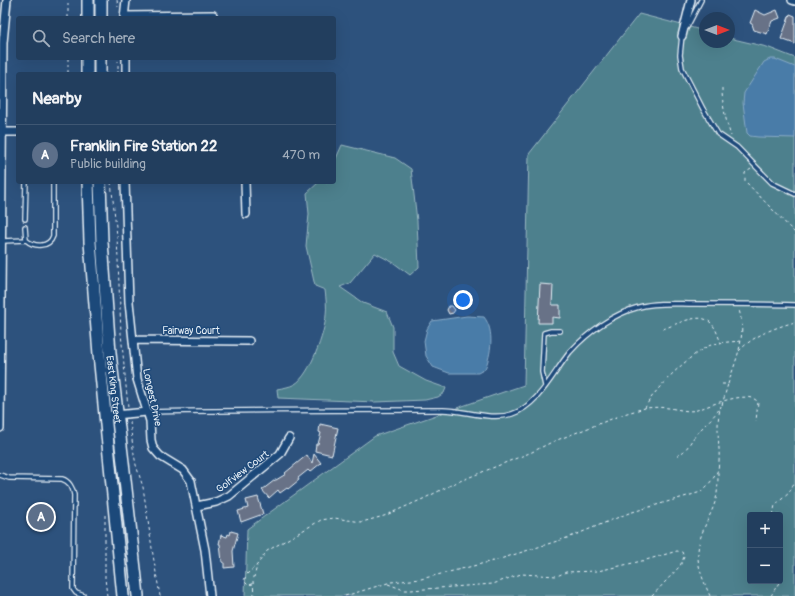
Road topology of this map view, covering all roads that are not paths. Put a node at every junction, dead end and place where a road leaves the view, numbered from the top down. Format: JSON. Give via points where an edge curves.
{"nodes":[{"id":1,"x":7,"y":0,"type":"edge"},
{"id":2,"x":88,"y":0,"type":"edge"},
{"id":3,"x":101,"y":0,"type":"edge"},
{"id":4,"x":126,"y":0,"type":"edge"},
{"id":5,"x":691,"y":0,"type":"edge"},
{"id":6,"x":701,"y":0,"type":"edge"},
{"id":7,"x":213,"y":15,"type":"dead end"},
{"id":8,"x":88,"y":16,"type":"edge"},
{"id":9,"x":101,"y":16,"type":"edge"},
{"id":10,"x":124,"y":16,"type":"edge"},
{"id":11,"x":168,"y":16,"type":"edge"},
{"id":12,"x":682,"y":36,"type":"junction"},
{"id":13,"x":87,"y":60,"type":"edge"},
{"id":14,"x":100,"y":60,"type":"edge"},
{"id":15,"x":126,"y":60,"type":"edge"},
{"id":16,"x":87,"y":72,"type":"edge"},
{"id":17,"x":100,"y":72,"type":"edge"},
{"id":18,"x":126,"y":72,"type":"edge"},
{"id":19,"x":1,"y":132,"type":"edge"},
{"id":20,"x":16,"y":132,"type":"edge"},
{"id":21,"x":26,"y":184,"type":"edge"},
{"id":22,"x":53,"y":184,"type":"edge"},
{"id":23,"x":88,"y":184,"type":"edge"},
{"id":24,"x":100,"y":184,"type":"edge"},
{"id":25,"x":125,"y":184,"type":"edge"},
{"id":26,"x":246,"y":184,"type":"edge"},
{"id":27,"x":795,"y":194,"type":"edge"},
{"id":28,"x":246,"y":214,"type":"dead end"},
{"id":29,"x":25,"y":219,"type":"dead end"},
{"id":30,"x":1,"y":220,"type":"edge"},
{"id":31,"x":25,"y":227,"type":"dead end"},
{"id":32,"x":26,"y":240,"type":"junction"},
{"id":33,"x":2,"y":241,"type":"junction"},
{"id":34,"x":1,"y":263,"type":"edge"},
{"id":35,"x":795,"y":305,"type":"edge"},
{"id":36,"x":560,"y":330,"type":"dead end"},
{"id":37,"x":133,"y":340,"type":"junction"},
{"id":38,"x":249,"y":340,"type":"dead end"},
{"id":39,"x":0,"y":343,"type":"edge"},
{"id":40,"x":545,"y":386,"type":"junction"},
{"id":41,"x":147,"y":412,"type":"junction"},
{"id":42,"x":118,"y":415,"type":"junction"},
{"id":43,"x":105,"y":416,"type":"junction"},
{"id":44,"x":0,"y":424,"type":"edge"},
{"id":45,"x":289,"y":438,"type":"dead end"},
{"id":46,"x":0,"y":475,"type":"edge"},
{"id":47,"x":197,"y":506,"type":"junction"},
{"id":48,"x":84,"y":596,"type":"edge"},
{"id":49,"x":123,"y":596,"type":"edge"},
{"id":50,"x":138,"y":596,"type":"edge"},
{"id":51,"x":210,"y":596,"type":"edge"}],
"edges":[{"from":1,"to":19,"type":"street","via":[[3,43]]},
{"from":2,"to":8,"type":"main road"},
{"from":3,"to":9,"type":"main road"},
{"from":4,"to":10,"type":"street"},
{"from":5,"to":12,"type":"street"},
{"from":6,"to":12,"type":"lane"},
{"from":7,"to":11,"type":"street"},
{"from":12,"to":27,"type":"lane","via":[[682,68],[718,134],[737,147],[772,183]]},
{"from":13,"to":16,"type":"main road"},
{"from":14,"to":17,"type":"main road"},
{"from":15,"to":18,"type":"street"},
{"from":19,"to":20,"type":"street"},
{"from":19,"to":30,"type":"street"},
{"from":21,"to":29,"type":"lane"},
{"from":22,"to":32,"type":"lane","via":[[52,240],[45,244],[31,244]]},
{"from":23,"to":43,"type":"main road","name":"East King Street","via":[[90,242]]},
{"from":24,"to":42,"type":"main road","name":"East King Street","via":[[110,353]]},
{"from":25,"to":37,"type":"street","name":"Longest Drive"},
{"from":26,"to":28,"type":"street"},
{"from":30,"to":33,"type":"street"},
{"from":31,"to":32,"type":"lane"},
{"from":32,"to":33,"type":"lane"},
{"from":33,"to":34,"type":"street"},
{"from":34,"to":39,"type":"street"},
{"from":35,"to":40,"type":"lane","via":[[639,307],[615,316],[594,330],[571,351]]},
{"from":36,"to":40,"type":"lane","via":[[544,333],[542,372]]},
{"from":37,"to":38,"type":"street","name":"Fairway Court"},
{"from":37,"to":41,"type":"street","name":"Longest Drive","via":[[137,379]]},
{"from":39,"to":44,"type":"street"},
{"from":40,"to":41,"type":"lane","via":[[526,408],[512,415],[498,417],[450,410],[289,409]]},
{"from":41,"to":42,"type":"street"},
{"from":41,"to":47,"type":"street","name":"Longest Drive","via":[[153,448],[190,478]]},
{"from":42,"to":43,"type":"street"},
{"from":42,"to":50,"type":"main road","name":"East King Street"},
{"from":43,"to":49,"type":"main road","name":"East King Street"},
{"from":45,"to":47,"type":"street","name":"Golfview Court","via":[[280,454],[229,496]]},
{"from":46,"to":48,"type":"lane","via":[[9,478],[62,479],[72,488],[73,589]]},
{"from":47,"to":51,"type":"street","name":"Longest Drive"}]}
